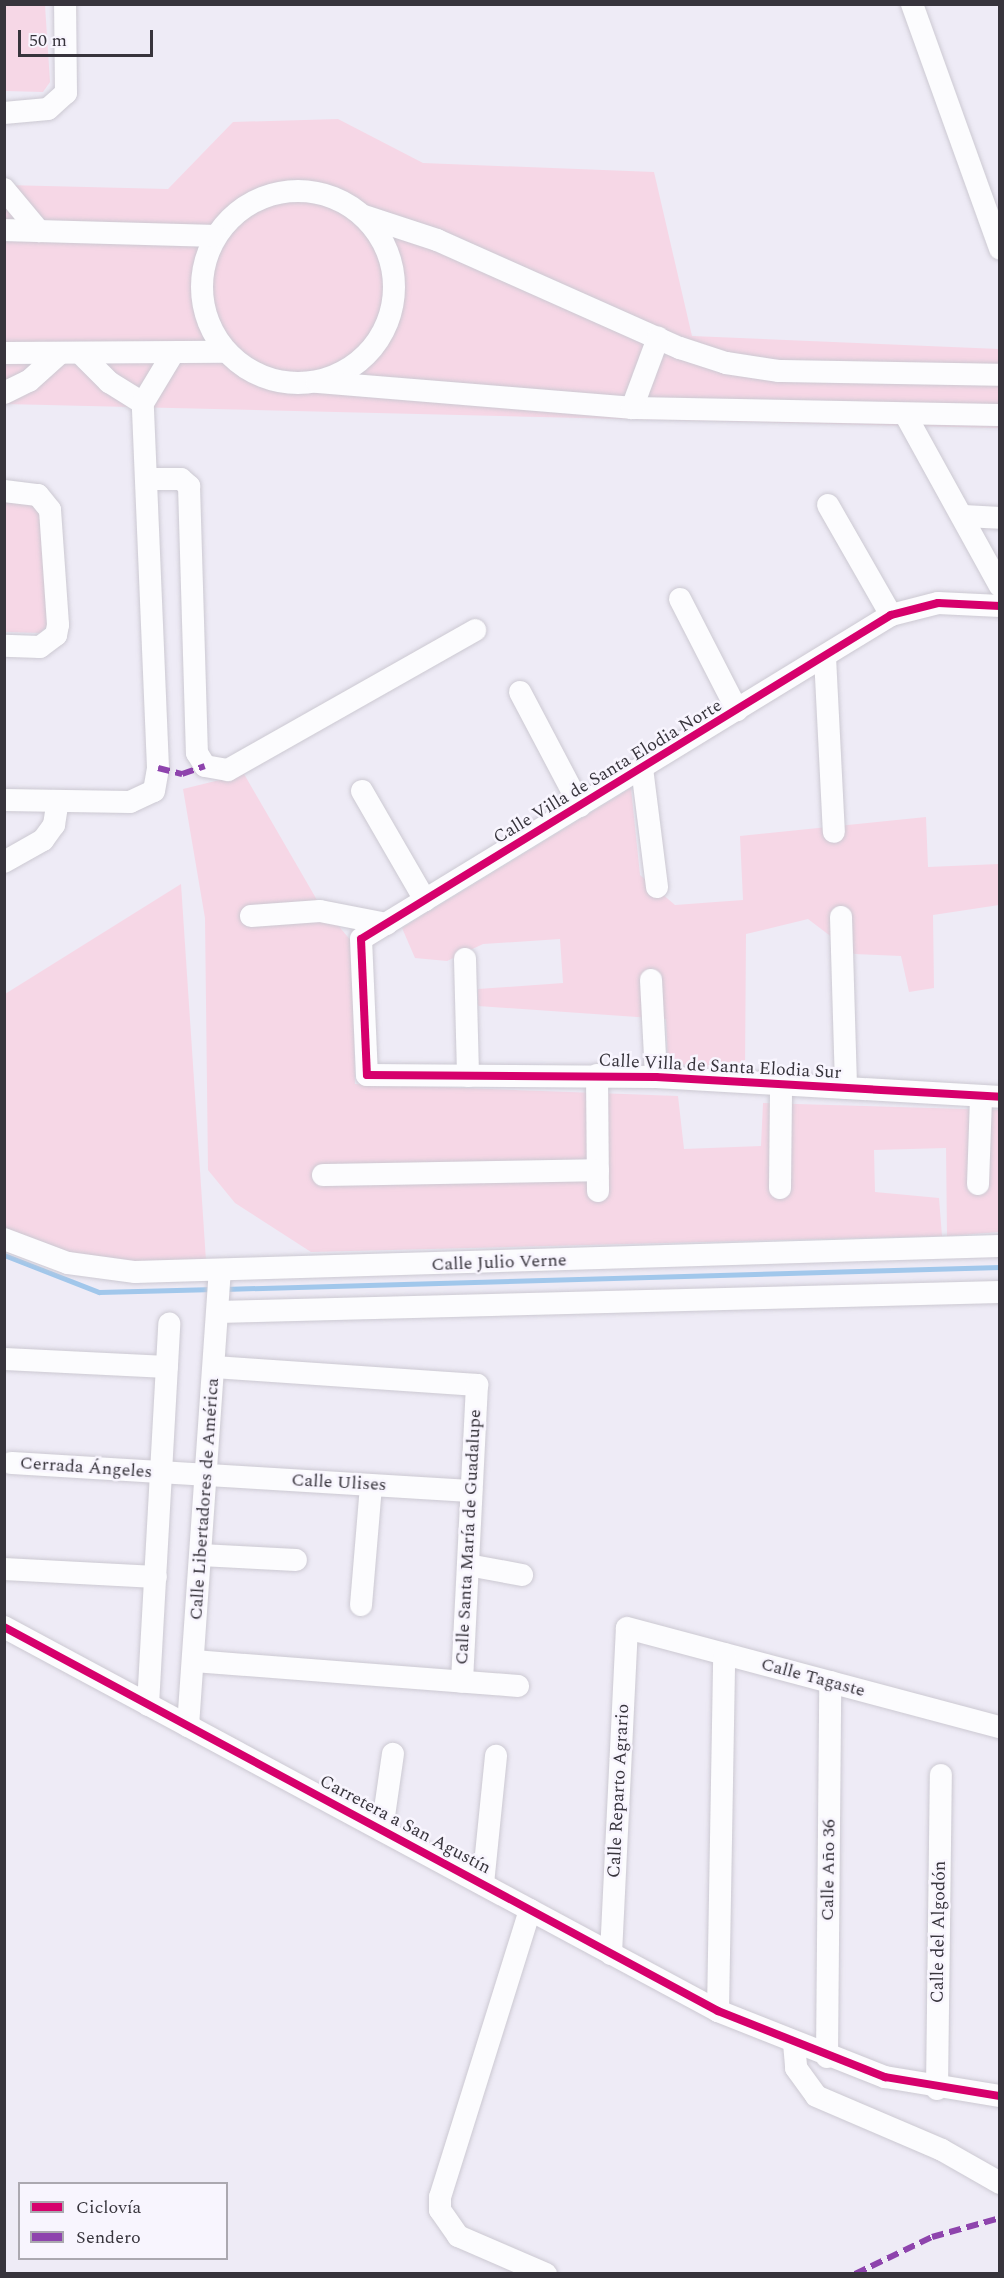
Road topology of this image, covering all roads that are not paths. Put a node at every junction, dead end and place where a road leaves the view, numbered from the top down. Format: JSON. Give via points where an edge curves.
{"nodes":[{"id":1,"x":65,"y":4,"type":"edge"},
{"id":2,"x":912,"y":4,"type":"edge"},
{"id":3,"x":4,"y":113,"type":"edge"},
{"id":4,"x":4,"y":189,"type":"edge"},
{"id":5,"x":364,"y":216,"type":"junction"},
{"id":6,"x":4,"y":230,"type":"edge"},
{"id":7,"x":39,"y":231,"type":"junction"},
{"id":8,"x":215,"y":236,"type":"junction"},
{"id":9,"x":999,"y":249,"type":"edge"},
{"id":10,"x":658,"y":338,"type":"junction"},
{"id":11,"x":225,"y":352,"type":"junction"},
{"id":12,"x":4,"y":353,"type":"edge"},
{"id":13,"x":70,"y":354,"type":"junction"},
{"id":14,"x":172,"y":355,"type":"junction"},
{"id":15,"x":999,"y":375,"type":"edge"},
{"id":16,"x":317,"y":382,"type":"junction"},
{"id":17,"x":4,"y":393,"type":"edge"},
{"id":18,"x":143,"y":403,"type":"junction"},
{"id":19,"x":632,"y":408,"type":"junction"},
{"id":20,"x":905,"y":414,"type":"junction"},
{"id":21,"x":999,"y":415,"type":"edge"},
{"id":22,"x":148,"y":479,"type":"junction"},
{"id":23,"x":4,"y":491,"type":"edge"},
{"id":24,"x":828,"y":505,"type":"dead end"},
{"id":25,"x":964,"y":516,"type":"junction"},
{"id":26,"x":999,"y":518,"type":"edge"},
{"id":27,"x":999,"y":586,"type":"edge"},
{"id":28,"x":680,"y":599,"type":"dead end"},
{"id":29,"x":999,"y":606,"type":"edge"},
{"id":30,"x":891,"y":615,"type":"junction"},
{"id":31,"x":475,"y":630,"type":"dead end"},
{"id":32,"x":4,"y":646,"type":"edge"},
{"id":33,"x":825,"y":657,"type":"junction"},
{"id":34,"x":520,"y":692,"type":"dead end"},
{"id":35,"x":737,"y":710,"type":"junction"},
{"id":36,"x":642,"y":768,"type":"junction"},
{"id":37,"x":362,"y":791,"type":"dead end"},
{"id":38,"x":4,"y":800,"type":"edge"},
{"id":39,"x":58,"y":801,"type":"junction"},
{"id":40,"x":580,"y":806,"type":"junction"},
{"id":41,"x":834,"y":832,"type":"dead end"},
{"id":42,"x":4,"y":862,"type":"edge"},
{"id":43,"x":657,"y":887,"type":"dead end"},
{"id":44,"x":425,"y":900,"type":"junction"},
{"id":45,"x":251,"y":916,"type":"dead end"},
{"id":46,"x":841,"y":917,"type":"dead end"},
{"id":47,"x":387,"y":924,"type":"junction"},
{"id":48,"x":465,"y":959,"type":"dead end"},
{"id":49,"x":651,"y":980,"type":"dead end"},
{"id":50,"x":366,"y":1075,"type":"joint"},
{"id":51,"x":468,"y":1076,"type":"junction"},
{"id":52,"x":597,"y":1076,"type":"junction"},
{"id":53,"x":656,"y":1077,"type":"junction"},
{"id":54,"x":782,"y":1085,"type":"junction"},
{"id":55,"x":846,"y":1088,"type":"junction"},
{"id":56,"x":990,"y":1097,"type":"edge"},
{"id":57,"x":323,"y":1174,"type":"dead end"},
{"id":58,"x":978,"y":1184,"type":"dead end"},
{"id":59,"x":780,"y":1188,"type":"dead end"},
{"id":60,"x":4,"y":1239,"type":"edge"},
{"id":61,"x":999,"y":1246,"type":"edge"},
{"id":62,"x":219,"y":1291,"type":"junction"},
{"id":63,"x":999,"y":1292,"type":"edge"},
{"id":64,"x":170,"y":1323,"type":"dead end"},
{"id":65,"x":5,"y":1359,"type":"edge"},
{"id":66,"x":167,"y":1367,"type":"junction"},
{"id":67,"x":214,"y":1367,"type":"junction"},
{"id":68,"x":11,"y":1463,"type":"dead end"},
{"id":69,"x":162,"y":1473,"type":"junction"},
{"id":70,"x":207,"y":1475,"type":"junction"},
{"id":71,"x":371,"y":1485,"type":"junction"},
{"id":72,"x":471,"y":1491,"type":"junction"},
{"id":73,"x":201,"y":1555,"type":"junction"},
{"id":74,"x":296,"y":1560,"type":"dead end"},
{"id":75,"x":468,"y":1565,"type":"junction"},
{"id":76,"x":4,"y":1569,"type":"edge"},
{"id":77,"x":522,"y":1575,"type":"dead end"},
{"id":78,"x":156,"y":1577,"type":"junction"},
{"id":79,"x":361,"y":1605,"type":"dead end"},
{"id":80,"x":4,"y":1627,"type":"edge"},
{"id":81,"x":627,"y":1628,"type":"joint"},
{"id":82,"x":724,"y":1654,"type":"junction"},
{"id":83,"x":194,"y":1661,"type":"junction"},
{"id":84,"x":462,"y":1682,"type":"junction"},
{"id":85,"x":830,"y":1682,"type":"junction"},
{"id":86,"x":518,"y":1686,"type":"dead end"},
{"id":87,"x":148,"y":1705,"type":"junction"},
{"id":88,"x":188,"y":1726,"type":"junction"},
{"id":89,"x":999,"y":1727,"type":"edge"},
{"id":90,"x":393,"y":1754,"type":"dead end"},
{"id":91,"x":496,"y":1756,"type":"dead end"},
{"id":92,"x":941,"y":1775,"type":"dead end"},
{"id":93,"x":382,"y":1830,"type":"junction"},
{"id":94,"x":483,"y":1884,"type":"junction"},
{"id":95,"x":530,"y":1910,"type":"junction"},
{"id":96,"x":611,"y":1954,"type":"junction"},
{"id":97,"x":718,"y":2011,"type":"junction"},
{"id":98,"x":794,"y":2043,"type":"junction"},
{"id":99,"x":827,"y":2057,"type":"junction"},
{"id":100,"x":937,"y":2089,"type":"junction"},
{"id":101,"x":999,"y":2096,"type":"edge"},
{"id":102,"x":999,"y":2183,"type":"edge"},
{"id":103,"x":546,"y":2274,"type":"edge"}],
"edges":[{"from":1,"to":3,"type":"street","via":[[66,93],[48,109]]},
{"from":2,"to":9,"type":"street"},
{"from":4,"to":7,"type":"street"},
{"from":5,"to":8,"type":"street","via":[[339,199],[310,191],[279,192],[244,207]]},
{"from":5,"to":10,"type":"street","via":[[508,269]]},
{"from":5,"to":16,"type":"street","via":[[383,240],[393,268],[394,299],[386,328],[369,353],[345,371]]},
{"from":6,"to":7,"type":"street"},
{"from":7,"to":8,"type":"street"},
{"from":8,"to":11,"type":"street","via":[[204,265],[202,305],[209,330]]},
{"from":10,"to":15,"type":"street","via":[[726,363],[779,371]]},
{"from":10,"to":19,"type":"street"},
{"from":11,"to":14,"type":"street"},
{"from":11,"to":16,"type":"street","via":[[256,375],[286,383]]},
{"from":12,"to":13,"type":"street"},
{"from":13,"to":14,"type":"street"},
{"from":13,"to":17,"type":"street"},
{"from":13,"to":18,"type":"street"},
{"from":14,"to":18,"type":"street"},
{"from":16,"to":19,"type":"street"},
{"from":18,"to":22,"type":"street"},
{"from":19,"to":20,"type":"street"},
{"from":20,"to":21,"type":"street"},
{"from":20,"to":25,"type":"street"},
{"from":22,"to":31,"type":"street","via":[[181,479],[189,486],[197,753],[205,766],[228,770]]},
{"from":22,"to":39,"type":"street","via":[[157,780],[145,798],[130,802]]},
{"from":23,"to":32,"type":"street","via":[[38,495],[50,510],[58,625],[49,643],[40,647]]},
{"from":24,"to":30,"type":"street"},
{"from":25,"to":26,"type":"street"},
{"from":25,"to":27,"type":"street"},
{"from":28,"to":35,"type":"street"},
{"from":29,"to":30,"type":"street","name":"Calle Villa de Santa Elodia Norte","via":[[938,603]]},
{"from":30,"to":33,"type":"street","name":"Calle Villa de Santa Elodia Norte"},
{"from":33,"to":35,"type":"street","name":"Calle Villa de Santa Elodia Norte"},
{"from":33,"to":41,"type":"street"},
{"from":34,"to":40,"type":"street"},
{"from":35,"to":36,"type":"street","name":"Calle Villa de Santa Elodia Norte"},
{"from":36,"to":40,"type":"street","name":"Calle Villa de Santa Elodia Norte"},
{"from":36,"to":43,"type":"street"},
{"from":37,"to":44,"type":"street"},
{"from":38,"to":39,"type":"street"},
{"from":39,"to":42,"type":"street","via":[[54,825],[43,840]]},
{"from":40,"to":44,"type":"street","name":"Calle Villa de Santa Elodia Norte"},
{"from":44,"to":47,"type":"street","name":"Calle Villa de Santa Elodia Norte"},
{"from":45,"to":47,"type":"street","via":[[320,910]]},
{"from":46,"to":55,"type":"street"},
{"from":47,"to":50,"type":"street","name":"Calle Villa de Santa Elodia Norte","via":[[362,939]]},
{"from":48,"to":51,"type":"street"},
{"from":49,"to":53,"type":"street"},
{"from":50,"to":51,"type":"street","name":"Calle Villa de Santa Elodia Sur"},
{"from":51,"to":52,"type":"street","name":"Calle Villa de Santa Elodia Sur"},
{"from":52,"to":53,"type":"street","name":"Calle Villa de Santa Elodia Sur"},
{"from":52,"to":57,"type":"street","via":[[598,1180]]},
{"from":53,"to":54,"type":"street","name":"Calle Villa de Santa Elodia Sur"},
{"from":54,"to":55,"type":"street","name":"Calle Villa de Santa Elodia Sur"},
{"from":54,"to":59,"type":"street"},
{"from":55,"to":56,"type":"street","name":"Calle Villa de Santa Elodia Sur"},
{"from":56,"to":58,"type":"street"},
{"from":60,"to":62,"type":"street","name":"Calle Julio Verne","via":[[68,1263]]},
{"from":61,"to":62,"type":"street","name":"Calle Julio Verne"},
{"from":62,"to":63,"type":"street"},
{"from":62,"to":67,"type":"street","name":"Calle Libertadores de América"},
{"from":64,"to":66,"type":"street"},
{"from":65,"to":66,"type":"street"},
{"from":66,"to":69,"type":"street"},
{"from":67,"to":70,"type":"street","name":"Calle Libertadores de América"},
{"from":67,"to":72,"type":"street","name":"Calle Santa María de Guadalupe","via":[[477,1385]]},
{"from":68,"to":69,"type":"street","name":"Cerrada Ángeles"},
{"from":69,"to":70,"type":"street","name":"Cerrada Ángeles"},
{"from":69,"to":78,"type":"street"},
{"from":70,"to":71,"type":"street","name":"Calle Ulises"},
{"from":70,"to":73,"type":"street","name":"Calle Libertadores de América"},
{"from":71,"to":72,"type":"street","name":"Calle Ulises"},
{"from":71,"to":79,"type":"street"},
{"from":72,"to":75,"type":"street","name":"Calle Santa María de Guadalupe"},
{"from":73,"to":74,"type":"street"},
{"from":73,"to":83,"type":"street","name":"Calle Libertadores de América"},
{"from":75,"to":77,"type":"street"},
{"from":75,"to":84,"type":"street","name":"Calle Santa María de Guadalupe"},
{"from":76,"to":78,"type":"street"},
{"from":78,"to":87,"type":"street"},
{"from":80,"to":87,"type":"street","name":"Carretera a San Agustín"},
{"from":81,"to":82,"type":"street","name":"Calle Tagaste"},
{"from":81,"to":96,"type":"street","name":"Calle Reparto Agrario"},
{"from":82,"to":85,"type":"street","name":"Calle Tagaste"},
{"from":82,"to":97,"type":"street"},
{"from":83,"to":84,"type":"street","name":"Calle Santa María de Guadalupe"},
{"from":83,"to":88,"type":"street","name":"Calle Libertadores de América"},
{"from":84,"to":86,"type":"street"},
{"from":85,"to":89,"type":"street","name":"Calle Tagaste"},
{"from":85,"to":99,"type":"street","name":"Calle Año 36"},
{"from":87,"to":88,"type":"street","name":"Carretera a San Agustín"},
{"from":88,"to":93,"type":"street","name":"Carretera a San Agustín"},
{"from":90,"to":93,"type":"street"},
{"from":91,"to":94,"type":"street"},
{"from":92,"to":100,"type":"street","name":"Calle del Algodón"},
{"from":93,"to":94,"type":"street","name":"Carretera a San Agustín"},
{"from":94,"to":95,"type":"street","name":"Carretera a San Agustín"},
{"from":95,"to":96,"type":"street","name":"Carretera a San Agustín"},
{"from":95,"to":103,"type":"street","via":[[440,2197],[440,2210],[458,2236]]},
{"from":96,"to":97,"type":"street","name":"Carretera a San Agustín"},
{"from":97,"to":98,"type":"street","name":"Carretera a San Agustín"},
{"from":98,"to":99,"type":"street","name":"Carretera a San Agustín"},
{"from":98,"to":102,"type":"street","via":[[796,2068],[816,2096],[942,2150]]},
{"from":99,"to":100,"type":"street","name":"Carretera a San Agustín"},
{"from":100,"to":101,"type":"street","name":"Carretera a San Agustín"}]}
